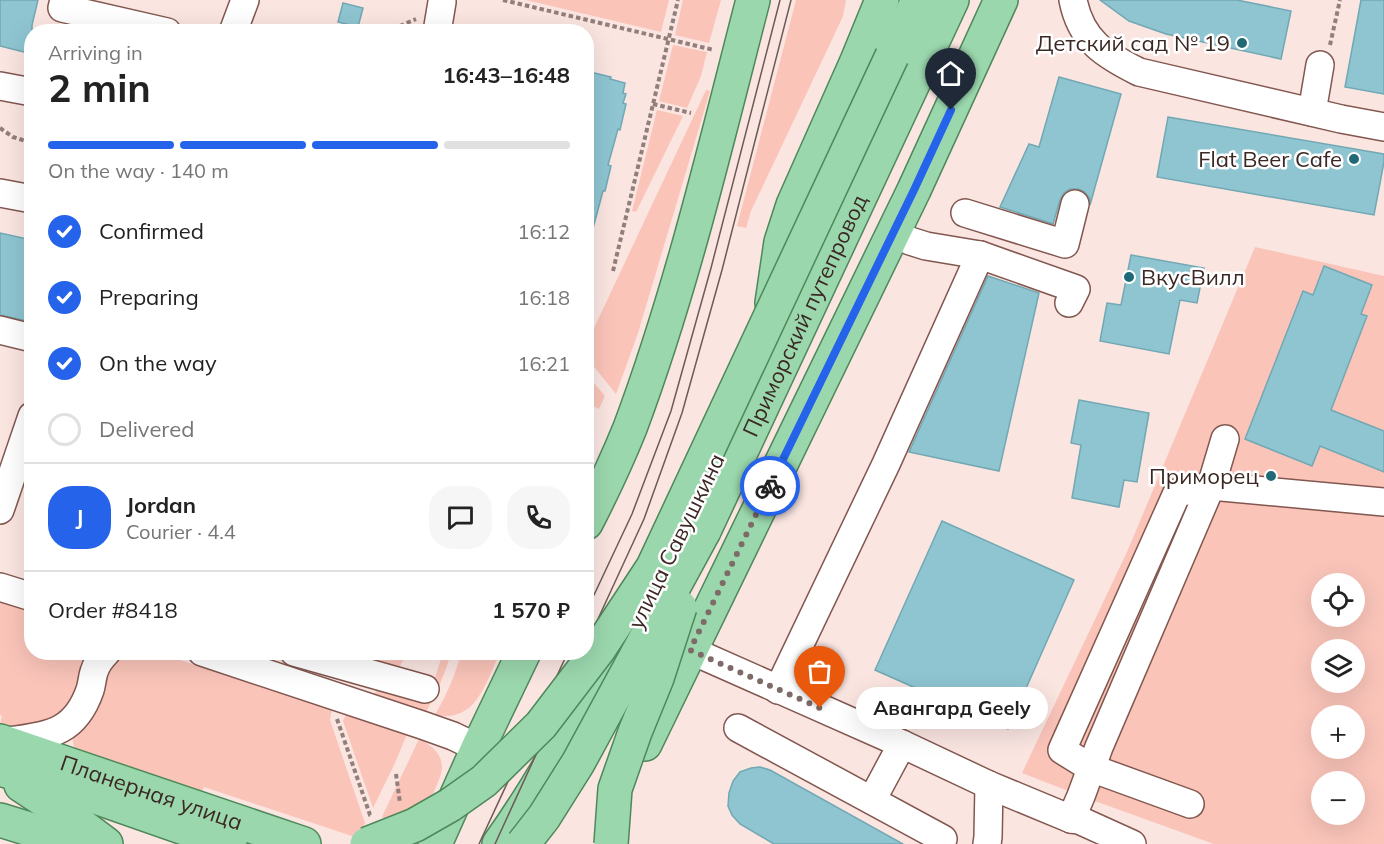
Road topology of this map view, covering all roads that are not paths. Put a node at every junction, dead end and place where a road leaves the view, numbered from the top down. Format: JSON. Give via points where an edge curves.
{"nodes":[{"id":1,"x":64,"y":0,"type":"edge"},
{"id":2,"x":244,"y":0,"type":"edge"},
{"id":3,"x":753,"y":0,"type":"edge"},
{"id":4,"x":866,"y":0,"type":"edge"},
{"id":5,"x":882,"y":0,"type":"edge"},
{"id":6,"x":918,"y":0,"type":"edge"},
{"id":7,"x":952,"y":0,"type":"edge"},
{"id":8,"x":1000,"y":0,"type":"edge"},
{"id":9,"x":1073,"y":0,"type":"edge"},
{"id":10,"x":439,"y":1,"type":"edge"},
{"id":11,"x":132,"y":24,"type":"edge"},
{"id":12,"x":236,"y":24,"type":"edge"},
{"id":13,"x":438,"y":24,"type":"edge"},
{"id":14,"x":1325,"y":57,"type":"road end"},
{"id":15,"x":857,"y":61,"type":"junction"},
{"id":16,"x":0,"y":86,"type":"edge"},
{"id":17,"x":24,"y":90,"type":"edge"},
{"id":18,"x":1312,"y":112,"type":"junction"},
{"id":19,"x":1384,"y":127,"type":"edge"},
{"id":20,"x":0,"y":193,"type":"edge"},
{"id":21,"x":24,"y":198,"type":"edge"},
{"id":22,"x":1076,"y":204,"type":"dead end"},
{"id":23,"x":965,"y":213,"type":"dead end"},
{"id":24,"x":893,"y":232,"type":"junction"},
{"id":25,"x":980,"y":255,"type":"junction"},
{"id":26,"x":1069,"y":303,"type":"dead end"},
{"id":27,"x":0,"y":330,"type":"edge"},
{"id":28,"x":24,"y":336,"type":"edge"},
{"id":29,"x":24,"y":440,"type":"edge"},
{"id":30,"x":1225,"y":440,"type":"dead end"},
{"id":31,"x":1211,"y":486,"type":"junction"},
{"id":32,"x":1384,"y":502,"type":"edge"},
{"id":33,"x":594,"y":506,"type":"edge"},
{"id":34,"x":0,"y":510,"type":"edge"},
{"id":35,"x":704,"y":531,"type":"junction"},
{"id":36,"x":653,"y":567,"type":"junction"},
{"id":37,"x":0,"y":587,"type":"edge"},
{"id":38,"x":24,"y":594,"type":"edge"},
{"id":39,"x":690,"y":650,"type":"junction"},
{"id":40,"x":594,"y":655,"type":"edge"},
{"id":41,"x":97,"y":660,"type":"edge"},
{"id":42,"x":226,"y":660,"type":"edge"},
{"id":43,"x":348,"y":660,"type":"edge"},
{"id":44,"x":520,"y":660,"type":"edge"},
{"id":45,"x":590,"y":660,"type":"edge"},
{"id":46,"x":368,"y":663,"type":"edge"},
{"id":47,"x":426,"y":689,"type":"dead end"},
{"id":48,"x":778,"y":690,"type":"junction"},
{"id":49,"x":352,"y":702,"type":"junction"},
{"id":50,"x":738,"y":728,"type":"dead end"},
{"id":51,"x":902,"y":744,"type":"junction"},
{"id":52,"x":478,"y":748,"type":"junction"},
{"id":53,"x":1,"y":756,"type":"edge"},
{"id":54,"x":1091,"y":768,"type":"junction"},
{"id":55,"x":989,"y":785,"type":"junction"},
{"id":56,"x":872,"y":800,"type":"junction"},
{"id":57,"x":1190,"y":804,"type":"dead end"},
{"id":58,"x":0,"y":820,"type":"edge"},
{"id":59,"x":1075,"y":828,"type":"edge"},
{"id":60,"x":371,"y":831,"type":"edge"},
{"id":61,"x":943,"y":839,"type":"dead end"},
{"id":62,"x":78,"y":844,"type":"edge"},
{"id":63,"x":106,"y":844,"type":"edge"},
{"id":64,"x":230,"y":844,"type":"edge"},
{"id":65,"x":304,"y":844,"type":"edge"},
{"id":66,"x":435,"y":844,"type":"edge"},
{"id":67,"x":499,"y":844,"type":"edge"},
{"id":68,"x":525,"y":844,"type":"edge"},
{"id":69,"x":593,"y":844,"type":"edge"},
{"id":70,"x":611,"y":844,"type":"edge"},
{"id":71,"x":987,"y":844,"type":"edge"},
{"id":72,"x":1132,"y":844,"type":"edge"}],
"edges":[{"from":1,"to":11,"type":"street","via":[[62,8]]},
{"from":2,"to":12,"type":"street"},
{"from":3,"to":33,"type":"main road","via":[[658,348],[629,430]]},
{"from":4,"to":15,"type":"main road","name":"улица Савушкина"},
{"from":5,"to":15,"type":"main road","name":"улица Савушкина"},
{"from":6,"to":36,"type":"main road","name":"Приморский путепровод","bridge":true},
{"from":7,"to":35,"type":"main road","name":"Приморский путепровод"},
{"from":8,"to":24,"type":"main road"},
{"from":9,"to":18,"type":"street","via":[[1082,28],[1093,43],[1139,72]]},
{"from":10,"to":13,"type":"street"},
{"from":14,"to":18,"type":"street"},
{"from":15,"to":68,"type":"main road","name":"улица Савушкина","via":[[793,205],[781,242],[768,335],[756,375],[582,737]]},
{"from":16,"to":17,"type":"street"},
{"from":18,"to":19,"type":"street"},
{"from":20,"to":21,"type":"street"},
{"from":22,"to":23,"type":"street","via":[[1065,244]]},
{"from":24,"to":25,"type":"street","via":[[926,246]]},
{"from":24,"to":39,"type":"main road"},
{"from":25,"to":26,"type":"street","via":[[1076,289]]},
{"from":25,"to":48,"type":"street"},
{"from":27,"to":28,"type":"street"},
{"from":29,"to":34,"type":"street"},
{"from":30,"to":31,"type":"street"},
{"from":31,"to":32,"type":"street"},
{"from":31,"to":54,"type":"street"},
{"from":35,"to":68,"type":"main road","name":"Приморский путепровод","bridge":true,"via":[[578,763]]},
{"from":35,"to":70,"type":"main road","bridge":true,"via":[[657,678],[615,789]]},
{"from":36,"to":40,"type":"main road","bridge":true},
{"from":36,"to":67,"type":"main road","name":"Приморский путепровод","bridge":true,"via":[[560,749]]},
{"from":37,"to":38,"type":"street"},
{"from":39,"to":48,"type":"street"},
{"from":39,"to":69,"type":"main road","via":[[623,791]]},
{"from":41,"to":53,"type":"street","via":[[91,689],[75,719]]},
{"from":42,"to":49,"type":"street"},
{"from":43,"to":46,"type":"street"},
{"from":44,"to":52,"type":"main road"},
{"from":45,"to":60,"type":"main road","bridge":true,"via":[[541,726],[484,781],[415,825]]},
{"from":46,"to":47,"type":"street"},
{"from":46,"to":49,"type":"street"},
{"from":48,"to":51,"type":"street"},
{"from":49,"to":52,"type":"street"},
{"from":50,"to":56,"type":"street"},
{"from":51,"to":55,"type":"street"},
{"from":51,"to":56,"type":"street"},
{"from":52,"to":66,"type":"main road"},
{"from":53,"to":63,"type":"main road"},
{"from":53,"to":64,"type":"main road","name":"Планерная улица","via":[[84,793]]},
{"from":53,"to":65,"type":"main road","name":"Планерная улица"},
{"from":54,"to":57,"type":"street"},
{"from":54,"to":59,"type":"street"},
{"from":55,"to":59,"type":"street"},
{"from":55,"to":71,"type":"street"},
{"from":56,"to":61,"type":"street"},
{"from":58,"to":62,"type":"main road"},
{"from":59,"to":72,"type":"street"}]}
